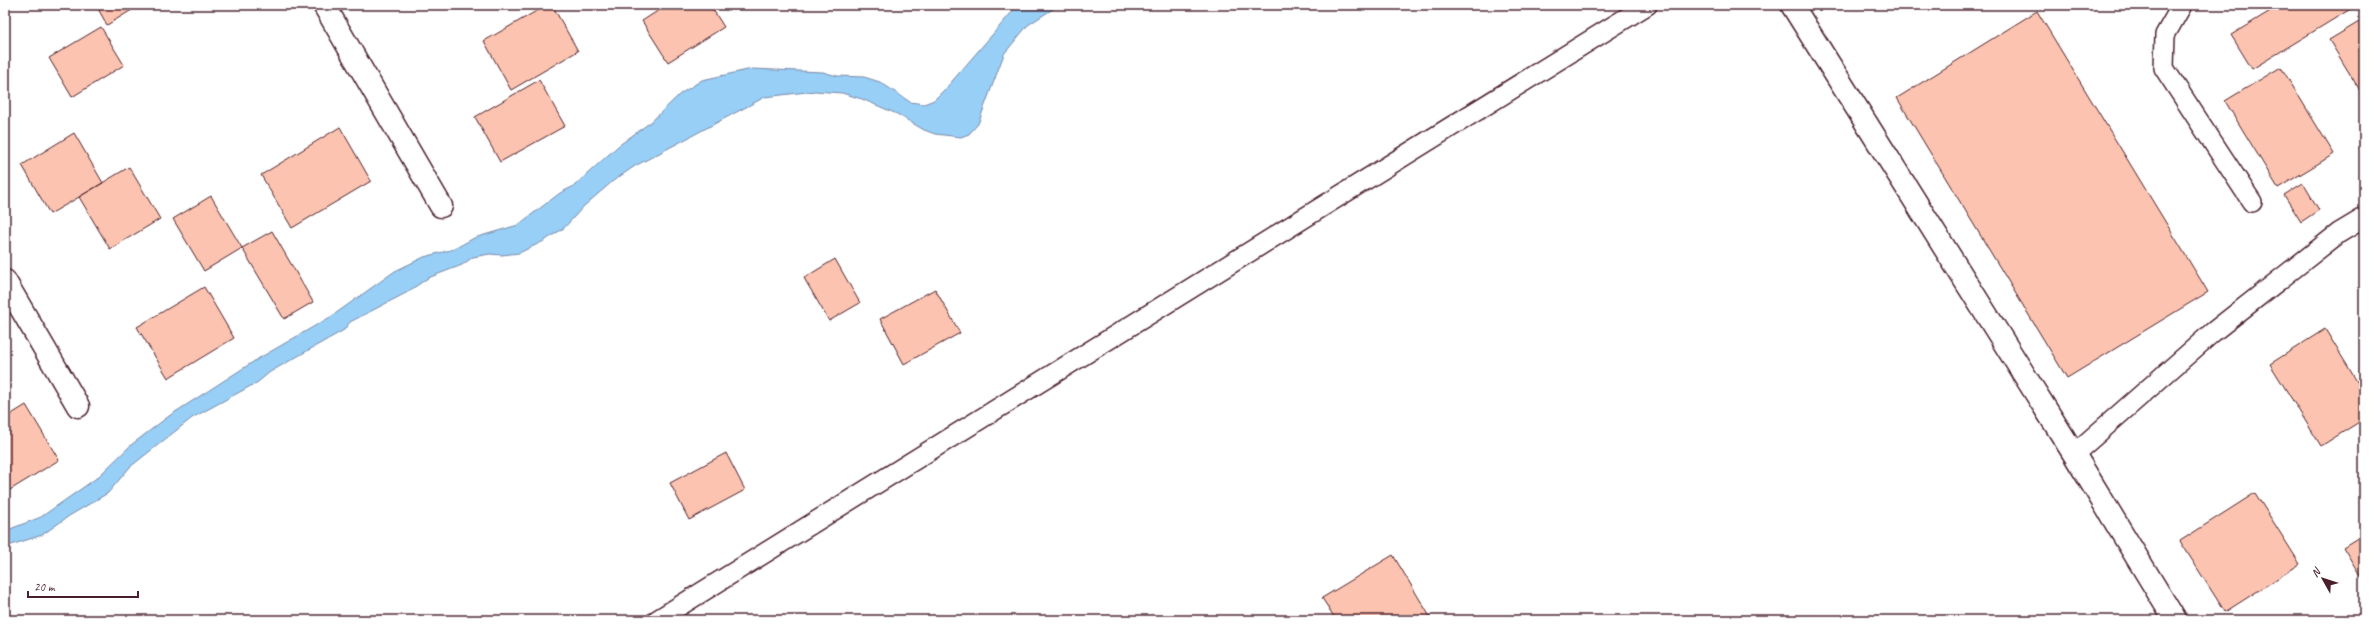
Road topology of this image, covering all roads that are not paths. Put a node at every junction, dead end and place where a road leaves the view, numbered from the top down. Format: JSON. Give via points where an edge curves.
{"nodes":[{"id":1,"x":324,"y":5,"type":"edge"},
{"id":2,"x":1647,"y":5,"type":"edge"},
{"id":3,"x":1792,"y":5,"type":"edge"},
{"id":4,"x":2182,"y":5,"type":"edge"},
{"id":5,"x":2252,"y":202,"type":"dead end"},
{"id":6,"x":441,"y":206,"type":"dead end"},
{"id":7,"x":2364,"y":218,"type":"edge"},
{"id":8,"x":5,"y":281,"type":"edge"},
{"id":9,"x":78,"y":406,"type":"dead end"},
{"id":10,"x":2074,"y":454,"type":"junction"},
{"id":11,"x":658,"y":620,"type":"edge"},
{"id":12,"x":2175,"y":620,"type":"edge"}],
"edges":[{"from":1,"to":6,"type":"street"},
{"from":2,"to":11,"type":"lane"},
{"from":3,"to":10,"type":"street"},
{"from":4,"to":5,"type":"lane","via":[[2165,35],[2164,68]]},
{"from":7,"to":10,"type":"lane","via":[[2339,233],[2213,332]]},
{"from":8,"to":9,"type":"street"},
{"from":10,"to":12,"type":"street"}]}
